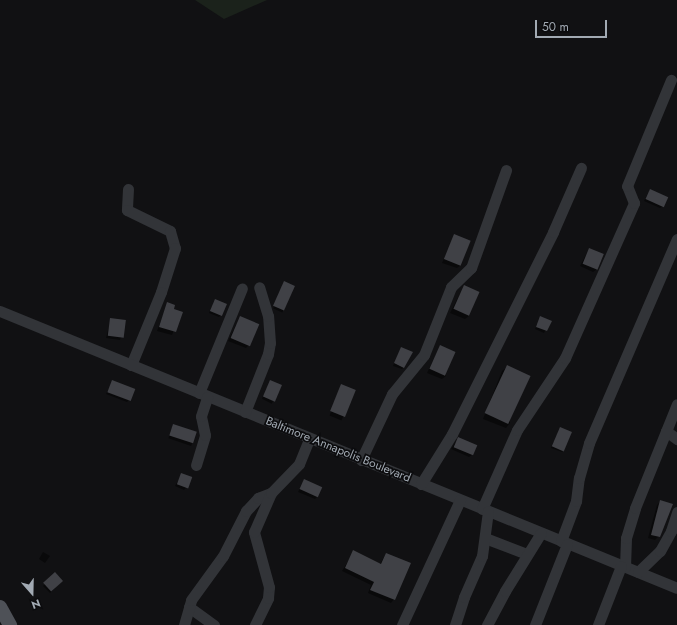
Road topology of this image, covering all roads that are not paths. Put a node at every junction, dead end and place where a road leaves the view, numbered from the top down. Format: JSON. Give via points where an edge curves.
{"nodes":[{"id":1,"x":671,"y":80,"type":"dead end"},
{"id":2,"x":580,"y":168,"type":"dead end"},
{"id":3,"x":506,"y":170,"type":"dead end"},
{"id":4,"x":128,"y":189,"type":"dead end"},
{"id":5,"x":677,"y":239,"type":"edge"},
{"id":6,"x":259,"y":287,"type":"dead end"},
{"id":7,"x":242,"y":288,"type":"dead end"},
{"id":8,"x":0,"y":311,"type":"edge"},
{"id":9,"x":131,"y":365,"type":"junction"},
{"id":10,"x":203,"y":395,"type":"junction"},
{"id":11,"x":677,"y":404,"type":"edge"},
{"id":12,"x":245,"y":412,"type":"junction"},
{"id":13,"x":666,"y":431,"type":"junction"},
{"id":14,"x":309,"y":439,"type":"junction"},
{"id":15,"x":677,"y":439,"type":"edge"},
{"id":16,"x":361,"y":460,"type":"junction"},
{"id":17,"x":196,"y":465,"type":"dead end"},
{"id":18,"x":421,"y":484,"type":"junction"},
{"id":19,"x":271,"y":492,"type":"junction"},
{"id":20,"x":460,"y":500,"type":"junction"},
{"id":21,"x":485,"y":510,"type":"junction"},
{"id":22,"x":677,"y":512,"type":"edge"},
{"id":23,"x":541,"y":533,"type":"junction"},
{"id":24,"x":485,"y":538,"type":"junction"},
{"id":25,"x":564,"y":542,"type":"junction"},
{"id":26,"x":527,"y":554,"type":"junction"},
{"id":27,"x":623,"y":566,"type":"junction"},
{"id":28,"x":638,"y":572,"type":"junction"},
{"id":29,"x":677,"y":588,"type":"edge"},
{"id":30,"x":0,"y":607,"type":"edge"},
{"id":31,"x":189,"y":607,"type":"junction"},
{"id":32,"x":10,"y":625,"type":"edge"},
{"id":33,"x":184,"y":625,"type":"edge"},
{"id":34,"x":214,"y":625,"type":"edge"},
{"id":35,"x":255,"y":625,"type":"edge"},
{"id":36,"x":402,"y":625,"type":"edge"},
{"id":37,"x":455,"y":625,"type":"edge"},
{"id":38,"x":487,"y":625,"type":"edge"},
{"id":39,"x":535,"y":625,"type":"edge"},
{"id":40,"x":598,"y":625,"type":"edge"}],
"edges":[{"from":1,"to":21,"type":"street","via":[[627,186],[634,203],[565,358],[517,430]]},
{"from":2,"to":18,"type":"street","via":[[553,232],[456,427]]},
{"from":3,"to":16,"type":"street","via":[[471,268],[451,286],[424,355],[392,394]]},
{"from":4,"to":9,"type":"street","via":[[127,210],[170,232],[176,248]]},
{"from":5,"to":25,"type":"street","via":[[589,443]]},
{"from":6,"to":12,"type":"street","via":[[268,316],[270,343]]},
{"from":7,"to":10,"type":"street"},
{"from":8,"to":9,"type":"street","name":"Baltimore Annapolis Boulevard"},
{"from":9,"to":10,"type":"street","name":"Baltimore Annapolis Boulevard"},
{"from":10,"to":12,"type":"street","name":"Baltimore Annapolis Boulevard"},
{"from":10,"to":17,"type":"street","via":[[201,416],[205,435]]},
{"from":11,"to":13,"type":"street"},
{"from":12,"to":14,"type":"street","name":"Baltimore Annapolis Boulevard"},
{"from":13,"to":15,"type":"street"},
{"from":13,"to":27,"type":"street","via":[[634,508],[626,538]]},
{"from":14,"to":16,"type":"street","name":"Baltimore Annapolis Boulevard"},
{"from":14,"to":19,"type":"street","via":[[299,464]]},
{"from":16,"to":18,"type":"street","name":"Baltimore Annapolis Boulevard"},
{"from":18,"to":20,"type":"street","name":"Baltimore Annapolis Boulevard"},
{"from":19,"to":31,"type":"street","via":[[258,498],[246,511],[223,556]]},
{"from":19,"to":35,"type":"street","via":[[254,532],[269,587],[268,598]]},
{"from":20,"to":21,"type":"street","name":"Baltimore Annapolis Boulevard"},
{"from":20,"to":36,"type":"street"},
{"from":21,"to":23,"type":"street","name":"Baltimore Annapolis Boulevard"},
{"from":21,"to":24,"type":"street"},
{"from":22,"to":28,"type":"street","via":[[671,531],[660,551]]},
{"from":23,"to":25,"type":"street","name":"Baltimore Annapolis Boulevard"},
{"from":23,"to":26,"type":"street"},
{"from":24,"to":26,"type":"street"},
{"from":24,"to":37,"type":"street","via":[[482,556],[464,596]]},
{"from":25,"to":27,"type":"street","name":"Baltimore Annapolis Boulevard"},
{"from":25,"to":39,"type":"street"},
{"from":26,"to":38,"type":"street"},
{"from":27,"to":28,"type":"street","name":"Baltimore Annapolis Boulevard"},
{"from":27,"to":40,"type":"street"},
{"from":28,"to":29,"type":"street","name":"Baltimore Annapolis Boulevard"},
{"from":30,"to":32,"type":"main road"},
{"from":31,"to":33,"type":"street"},
{"from":31,"to":34,"type":"street"}]}
